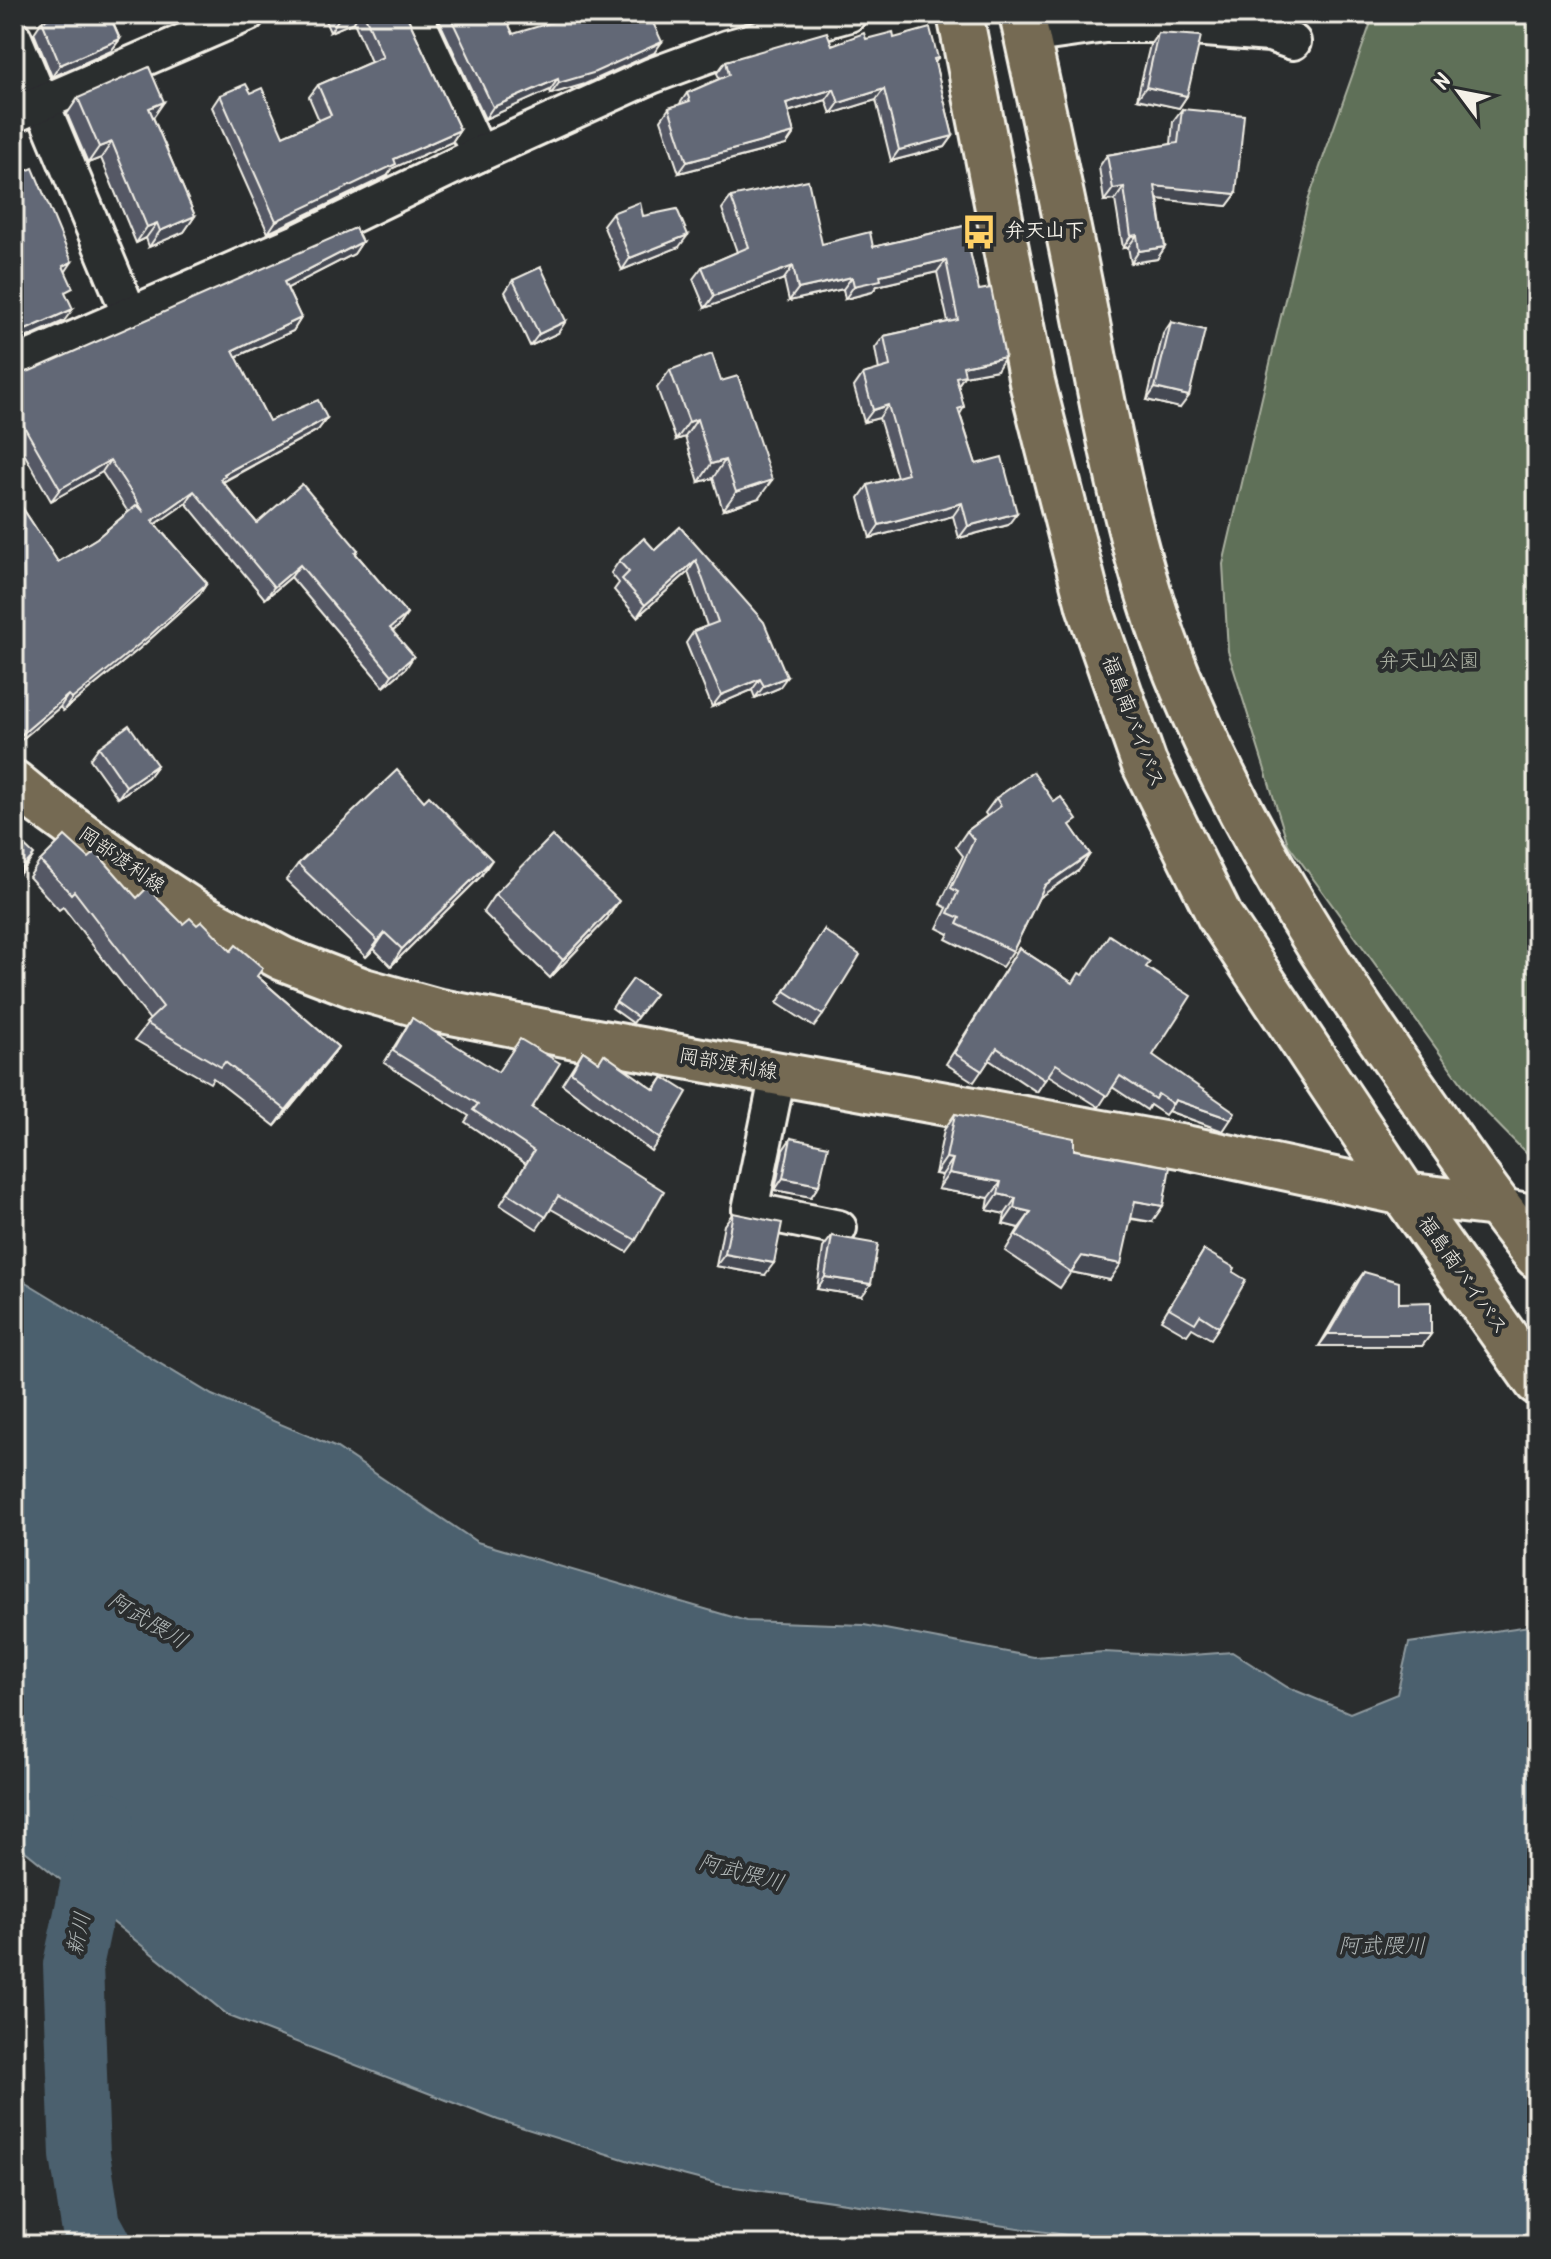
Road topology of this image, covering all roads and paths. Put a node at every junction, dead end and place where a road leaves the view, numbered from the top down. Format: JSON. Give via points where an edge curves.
{"nodes":[{"id":1,"x":247,"y":14,"type":"edge"},
{"id":2,"x":414,"y":14,"type":"edge"},
{"id":3,"x":849,"y":14,"type":"edge"},
{"id":4,"x":960,"y":14,"type":"edge"},
{"id":5,"x":1025,"y":25,"type":"edge"},
{"id":6,"x":14,"y":38,"type":"edge"},
{"id":7,"x":1293,"y":42,"type":"dead end"},
{"id":8,"x":28,"y":109,"type":"edge"},
{"id":9,"x":479,"y":154,"type":"junction"},
{"id":10,"x":130,"y":315,"type":"junction"},
{"id":11,"x":14,"y":365,"type":"edge"},
{"id":12,"x":14,"y":782,"type":"edge"},
{"id":13,"x":778,"y":1074,"type":"junction"},
{"id":14,"x":1404,"y":1194,"type":"junction"},
{"id":15,"x":1517,"y":1209,"type":"edge"},
{"id":16,"x":839,"y":1228,"type":"dead end"},
{"id":17,"x":1537,"y":1256,"type":"edge"},
{"id":18,"x":1537,"y":1382,"type":"edge"}],
"edges":[{"from":1,"to":8,"type":"street"},
{"from":2,"to":9,"type":"street"},
{"from":3,"to":9,"type":"street","via":[[727,48],[651,76]]},
{"from":4,"to":14,"type":"highway","name":"福島南バイパス","via":[[1032,382],[1089,606],[1144,763],[1220,917]]},
{"from":5,"to":7,"type":"street","via":[[1153,25],[1258,32]]},
{"from":5,"to":15,"type":"highway","via":[[1111,448],[1176,672],[1270,867],[1343,986]]},
{"from":6,"to":8,"type":"street"},
{"from":8,"to":10,"type":"street"},
{"from":9,"to":10,"type":"street"},
{"from":10,"to":11,"type":"street"},
{"from":12,"to":13,"type":"main road","name":"岡部渡利線","via":[[197,913],[283,959],[337,980],[436,1010]]},
{"from":13,"to":14,"type":"main road","name":"岡部渡利線","via":[[1170,1144]]},
{"from":13,"to":16,"type":"street","via":[[750,1210]]},
{"from":14,"to":15,"type":"main road","name":"岡部渡利線"},
{"from":14,"to":18,"type":"highway","name":"福島南バイパス"},
{"from":15,"to":17,"type":"highway"}]}
